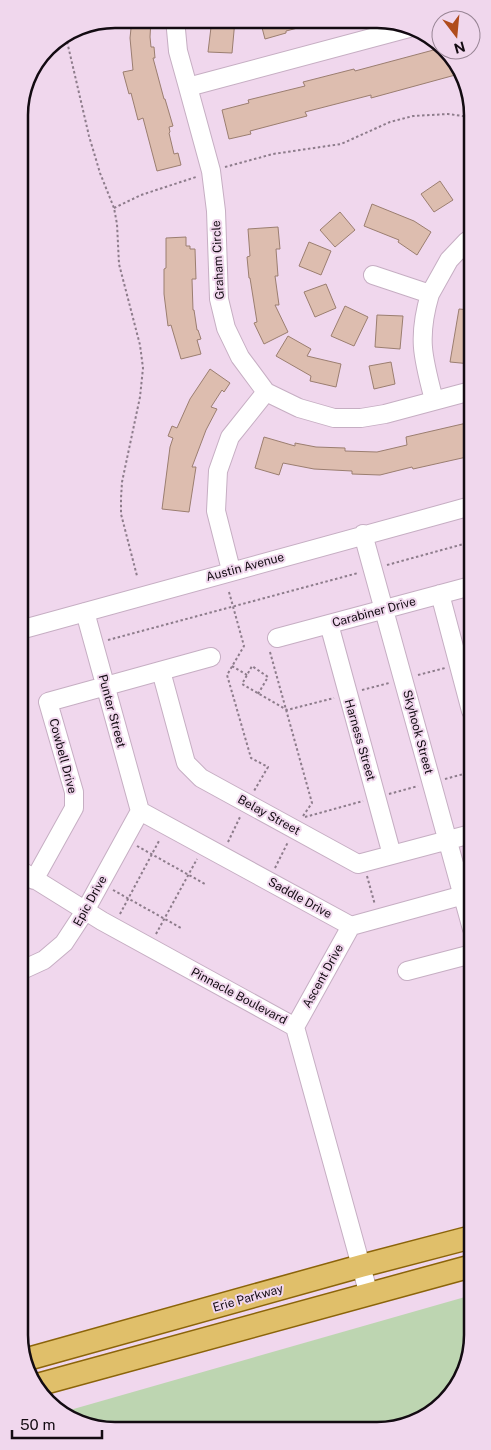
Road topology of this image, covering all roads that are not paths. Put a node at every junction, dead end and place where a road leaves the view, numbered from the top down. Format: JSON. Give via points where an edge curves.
{"nodes":[{"id":1,"x":176,"y":28,"type":"edge"},
{"id":2,"x":399,"y":31,"type":"edge"},
{"id":3,"x":188,"y":87,"type":"junction"},
{"id":4,"x":464,"y":244,"type":"edge"},
{"id":5,"x":373,"y":275,"type":"dead end"},
{"id":6,"x":430,"y":294,"type":"junction"},
{"id":7,"x":266,"y":392,"type":"junction"},
{"id":8,"x":464,"y":392,"type":"edge"},
{"id":9,"x":434,"y":400,"type":"junction"},
{"id":10,"x":464,"y":508,"type":"edge"},
{"id":11,"x":364,"y":534,"type":"junction"},
{"id":12,"x":231,"y":570,"type":"junction"},
{"id":13,"x":464,"y":588,"type":"edge"},
{"id":14,"x":440,"y":594,"type":"junction"},
{"id":15,"x":384,"y":609,"type":"junction"},
{"id":16,"x":84,"y":612,"type":"junction"},
{"id":17,"x":329,"y":624,"type":"junction"},
{"id":18,"x":28,"y":628,"type":"edge"},
{"id":19,"x":273,"y":644,"type":"road end"},
{"id":20,"x":211,"y":657,"type":"dead end"},
{"id":21,"x":161,"y":670,"type":"junction"},
{"id":22,"x":464,"y":684,"type":"edge"},
{"id":23,"x":106,"y":686,"type":"junction"},
{"id":24,"x":140,"y":811,"type":"junction"},
{"id":25,"x":463,"y":836,"type":"edge"},
{"id":26,"x":448,"y":840,"type":"junction"},
{"id":27,"x":392,"y":855,"type":"junction"},
{"id":28,"x":28,"y":874,"type":"edge"},
{"id":29,"x":28,"y":876,"type":"edge"},
{"id":30,"x":463,"y":884,"type":"edge"},
{"id":31,"x":463,"y":895,"type":"edge"},
{"id":32,"x":85,"y":911,"type":"junction"},
{"id":33,"x":351,"y":926,"type":"junction"},
{"id":34,"x":463,"y":956,"type":"edge"},
{"id":35,"x":28,"y":967,"type":"edge"},
{"id":36,"x":407,"y":971,"type":"dead end"},
{"id":37,"x":295,"y":1026,"type":"junction"},
{"id":38,"x":463,"y":1239,"type":"edge"},
{"id":39,"x":361,"y":1266,"type":"junction"},
{"id":40,"x":463,"y":1268,"type":"edge"},
{"id":41,"x":369,"y":1294,"type":"junction"},
{"id":42,"x":31,"y":1358,"type":"edge"},
{"id":43,"x":42,"y":1384,"type":"edge"}],
"edges":[{"from":1,"to":3,"type":"street","name":"Graham Circle","via":[[178,51]]},
{"from":2,"to":3,"type":"street"},
{"from":3,"to":7,"type":"street","name":"Graham Circle","via":[[211,171],[219,299],[226,328],[240,357]]},
{"from":4,"to":6,"type":"street","via":[[449,260]]},
{"from":5,"to":6,"type":"street"},
{"from":6,"to":9,"type":"street","via":[[422,336],[423,360]]},
{"from":7,"to":9,"type":"street","name":"Graham Circle","via":[[299,408],[334,418],[385,414]]},
{"from":7,"to":12,"type":"street","via":[[230,437],[218,471],[216,511]]},
{"from":8,"to":9,"type":"street","name":"Graham Circle"},
{"from":10,"to":11,"type":"street","name":"Austin Avenue"},
{"from":11,"to":12,"type":"street","name":"Austin Avenue"},
{"from":11,"to":15,"type":"street","name":"Skyhook Street"},
{"from":12,"to":16,"type":"street","name":"Austin Avenue"},
{"from":13,"to":14,"type":"street","name":"Carabiner Drive"},
{"from":14,"to":15,"type":"street","name":"Carabiner Drive"},
{"from":14,"to":22,"type":"street"},
{"from":15,"to":17,"type":"street","name":"Carabiner Drive"},
{"from":15,"to":26,"type":"street","name":"Skyhook Street"},
{"from":16,"to":18,"type":"street","name":"Austin Avenue"},
{"from":16,"to":23,"type":"street","name":"Punter Street"},
{"from":17,"to":19,"type":"street","name":"Carabiner Drive"},
{"from":17,"to":27,"type":"street","name":"Harness Street"},
{"from":20,"to":21,"type":"street","name":"Cowbell Drive"},
{"from":21,"to":23,"type":"street","name":"Cowbell Drive"},
{"from":21,"to":27,"type":"street","name":"Belay Street","via":[[186,762],[201,778],[358,864]]},
{"from":23,"to":24,"type":"street","name":"Punter Street"},
{"from":23,"to":28,"type":"street","name":"Cowbell Drive","via":[[48,702],[74,792],[74,808]]},
{"from":24,"to":32,"type":"street","name":"Epic Drive"},
{"from":24,"to":33,"type":"street","name":"Saddle Drive"},
{"from":25,"to":26,"type":"street"},
{"from":26,"to":27,"type":"street"},
{"from":26,"to":30,"type":"street","name":"Skyhook Street"},
{"from":29,"to":32,"type":"street","name":"Pinnacle Boulevard"},
{"from":31,"to":33,"type":"street"},
{"from":32,"to":35,"type":"street","name":"Epic Drive","via":[[64,943],[44,960]]},
{"from":32,"to":37,"type":"street","name":"Pinnacle Boulevard"},
{"from":33,"to":37,"type":"street","name":"Ascent Drive"},
{"from":34,"to":36,"type":"street"},
{"from":37,"to":39,"type":"street","name":"Pinnacle Boulevard"},
{"from":38,"to":39,"type":"main road","name":"Erie Parkway"},
{"from":39,"to":41,"type":"street","name":"Pinnacle Boulevard"},
{"from":39,"to":42,"type":"main road","name":"Erie Parkway"},
{"from":40,"to":41,"type":"main road"},
{"from":41,"to":43,"type":"main road"}]}
